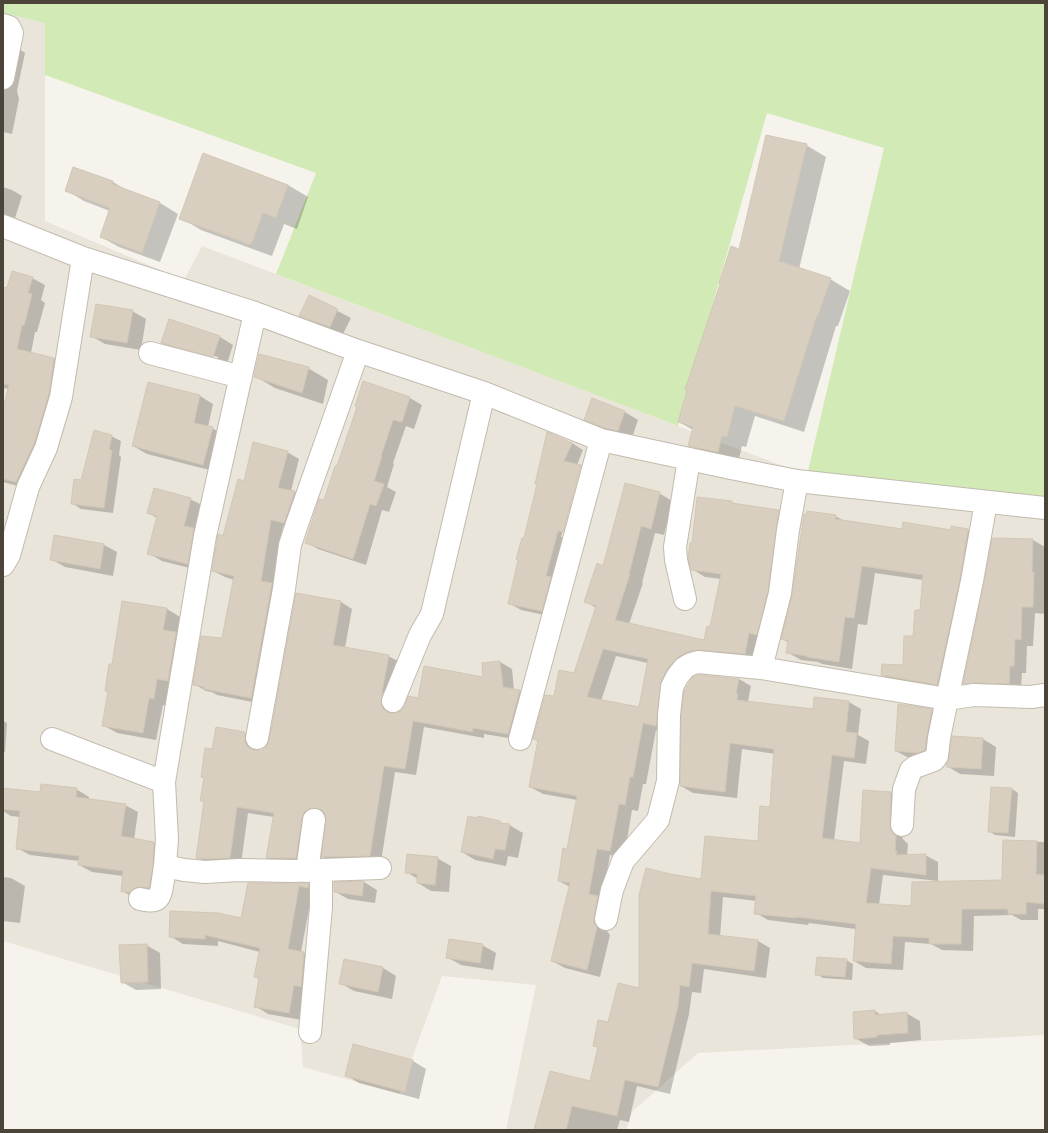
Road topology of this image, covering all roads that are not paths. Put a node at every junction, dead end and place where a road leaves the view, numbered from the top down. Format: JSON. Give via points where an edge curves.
{"nodes":[{"id":1,"x":3,"y":25,"type":"edge"},
{"id":2,"x":3,"y":78,"type":"edge"},
{"id":3,"x":3,"y":226,"type":"edge"},
{"id":4,"x":83,"y":258,"type":"junction"},
{"id":5,"x":255,"y":313,"type":"junction"},
{"id":6,"x":358,"y":351,"type":"junction"},
{"id":7,"x":150,"y":354,"type":"dead end"},
{"id":8,"x":240,"y":377,"type":"junction"},
{"id":9,"x":484,"y":393,"type":"junction"},
{"id":10,"x":601,"y":440,"type":"junction"},
{"id":11,"x":689,"y":459,"type":"junction"},
{"id":12,"x":797,"y":481,"type":"junction"},
{"id":13,"x":986,"y":502,"type":"junction"},
{"id":14,"x":1045,"y":508,"type":"edge"},
{"id":15,"x":3,"y":565,"type":"edge"},
{"id":16,"x":685,"y":599,"type":"dead end"},
{"id":17,"x":761,"y":668,"type":"junction"},
{"id":18,"x":1045,"y":694,"type":"edge"},
{"id":19,"x":947,"y":698,"type":"junction"},
{"id":20,"x":393,"y":701,"type":"dead end"},
{"id":21,"x":257,"y":738,"type":"dead end"},
{"id":22,"x":52,"y":739,"type":"dead end"},
{"id":23,"x":520,"y":739,"type":"dead end"},
{"id":24,"x":164,"y":782,"type":"junction"},
{"id":25,"x":314,"y":820,"type":"dead end"},
{"id":26,"x":902,"y":825,"type":"dead end"},
{"id":27,"x":165,"y":866,"type":"junction"},
{"id":28,"x":380,"y":868,"type":"dead end"},
{"id":29,"x":314,"y":870,"type":"junction"},
{"id":30,"x":140,"y":899,"type":"dead end"},
{"id":31,"x":606,"y":919,"type":"dead end"},
{"id":32,"x":310,"y":1032,"type":"dead end"}],
"edges":[{"from":1,"to":2,"type":"street","via":[[12,33]]},
{"from":3,"to":4,"type":"street"},
{"from":4,"to":5,"type":"street"},
{"from":4,"to":15,"type":"street","via":[[61,397],[46,448],[28,487],[9,555]]},
{"from":5,"to":6,"type":"street"},
{"from":5,"to":8,"type":"street"},
{"from":6,"to":9,"type":"street"},
{"from":6,"to":21,"type":"street","via":[[290,545]]},
{"from":7,"to":8,"type":"street"},
{"from":8,"to":24,"type":"street","via":[[205,536]]},
{"from":9,"to":10,"type":"street"},
{"from":9,"to":20,"type":"street","via":[[432,614],[420,635]]},
{"from":10,"to":11,"type":"street"},
{"from":10,"to":23,"type":"street"},
{"from":11,"to":12,"type":"street"},
{"from":11,"to":16,"type":"street","via":[[675,547]]},
{"from":12,"to":13,"type":"street"},
{"from":12,"to":17,"type":"street","via":[[780,593]]},
{"from":13,"to":14,"type":"street"},
{"from":13,"to":19,"type":"street"},
{"from":17,"to":19,"type":"street"},
{"from":17,"to":31,"type":"street","via":[[698,662],[684,668],[677,677],[672,688],[668,715],[668,781],[658,820],[624,861],[612,890]]},
{"from":18,"to":19,"type":"street","via":[[1031,697],[974,695]]},
{"from":19,"to":26,"type":"street","via":[[937,756],[934,760],[911,770],[904,789]]},
{"from":22,"to":24,"type":"street"},
{"from":24,"to":27,"type":"street","via":[[167,839]]},
{"from":25,"to":29,"type":"street"},
{"from":27,"to":29,"type":"street","via":[[205,872]]},
{"from":27,"to":30,"type":"street","via":[[158,900],[151,902]]},
{"from":28,"to":29,"type":"street"},
{"from":29,"to":32,"type":"street","via":[[321,914]]}]}
